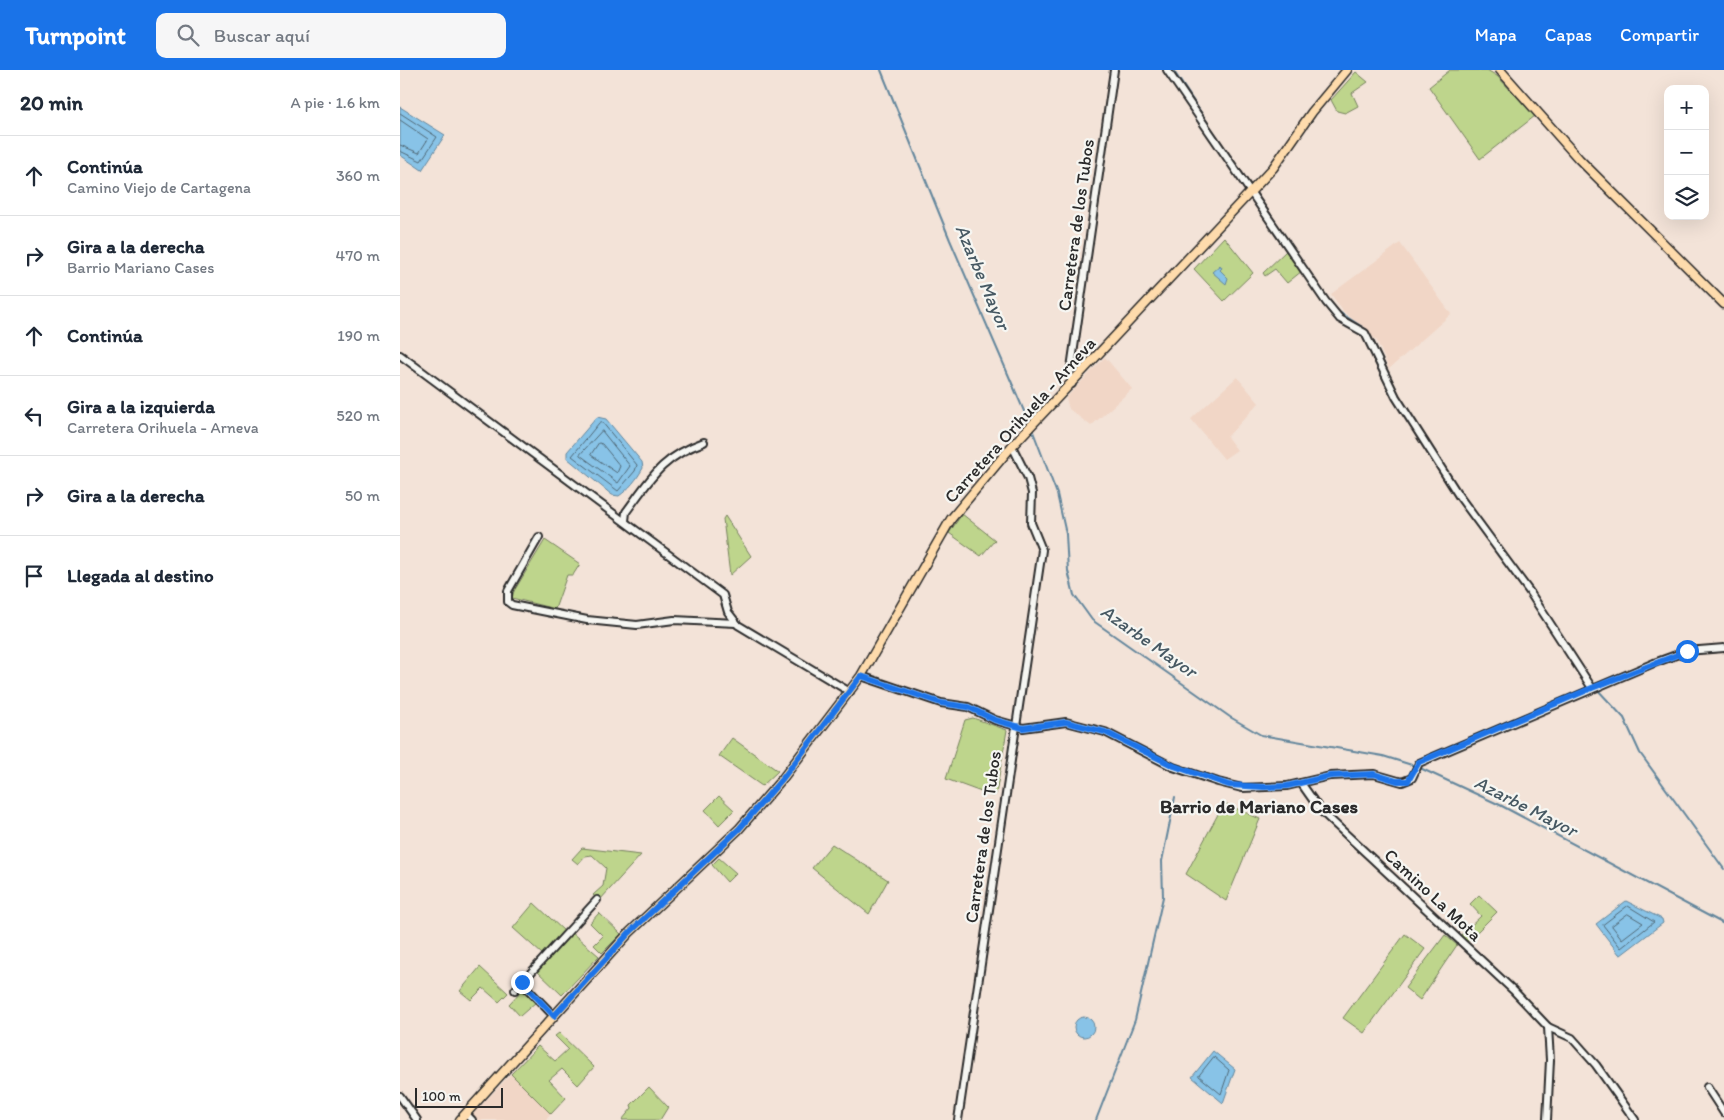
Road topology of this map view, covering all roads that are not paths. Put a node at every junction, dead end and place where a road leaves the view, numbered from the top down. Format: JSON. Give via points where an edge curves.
{"nodes":[{"id":1,"x":1114,"y":70,"type":"edge"},
{"id":2,"x":1167,"y":70,"type":"edge"},
{"id":3,"x":1347,"y":70,"type":"edge"},
{"id":4,"x":1500,"y":70,"type":"edge"},
{"id":5,"x":1252,"y":191,"type":"junction"},
{"id":6,"x":1724,"y":304,"type":"edge"},
{"id":7,"x":400,"y":355,"type":"edge"},
{"id":8,"x":1072,"y":384,"type":"junction"},
{"id":9,"x":704,"y":442,"type":"dead end"},
{"id":10,"x":1012,"y":446,"type":"junction"},
{"id":11,"x":624,"y":521,"type":"junction"},
{"id":12,"x":539,"y":537,"type":"dead end"},
{"id":13,"x":736,"y":623,"type":"junction"},
{"id":14,"x":1724,"y":648,"type":"edge"},
{"id":15,"x":861,"y":676,"type":"junction"},
{"id":16,"x":1592,"y":688,"type":"junction"},
{"id":17,"x":850,"y":692,"type":"junction"},
{"id":18,"x":1015,"y":726,"type":"junction"},
{"id":19,"x":1300,"y":783,"type":"junction"},
{"id":20,"x":597,"y":900,"type":"dead end"},
{"id":21,"x":522,"y":982,"type":"junction"},
{"id":22,"x":515,"y":990,"type":"dead end"},
{"id":23,"x":554,"y":1016,"type":"junction"},
{"id":24,"x":1548,"y":1027,"type":"junction"},
{"id":25,"x":1707,"y":1087,"type":"dead end"},
{"id":26,"x":400,"y":1096,"type":"edge"},
{"id":27,"x":1724,"y":1114,"type":"edge"},
{"id":28,"x":463,"y":1117,"type":"edge"},
{"id":29,"x":417,"y":1120,"type":"edge"},
{"id":30,"x":472,"y":1120,"type":"edge"},
{"id":31,"x":958,"y":1120,"type":"edge"},
{"id":32,"x":1547,"y":1120,"type":"edge"},
{"id":33,"x":1635,"y":1120,"type":"edge"}],
"edges":[{"from":1,"to":8,"type":"street","name":"Carretera de los Tubos","via":[[1070,375]]},
{"from":2,"to":5,"type":"street"},
{"from":3,"to":5,"type":"main road","name":"Carretera Orihuela - Arneva"},
{"from":4,"to":6,"type":"main road","via":[[1579,159]]},
{"from":5,"to":8,"type":"main road","name":"Carretera Orihuela - Arneva"},
{"from":5,"to":16,"type":"street","via":[[1326,302],[1340,318],[1369,339],[1400,404],[1460,496],[1530,590]]},
{"from":7,"to":11,"type":"street"},
{"from":8,"to":10,"type":"main road","name":"Carretera Orihuela - Arneva"},
{"from":9,"to":11,"type":"street","via":[[675,455],[659,467],[626,512]]},
{"from":10,"to":15,"type":"main road","name":"Carretera Orihuela - Arneva","via":[[951,519]]},
{"from":10,"to":18,"type":"street","name":"Carretera de los Tubos","via":[[1028,478],[1032,493],[1031,523],[1042,550]]},
{"from":11,"to":13,"type":"street","via":[[723,595],[728,612]]},
{"from":12,"to":13,"type":"street","via":[[508,591],[508,602],[512,605],[587,620],[637,625],[674,620]]},
{"from":13,"to":17,"type":"street"},
{"from":14,"to":16,"type":"street","via":[[1687,651]]},
{"from":15,"to":17,"type":"main road","name":"Carretera Orihuela - Arneva"},
{"from":15,"to":18,"type":"street","via":[[941,703],[968,707]]},
{"from":16,"to":19,"type":"street","via":[[1419,762],[1412,778],[1402,782],[1374,774],[1330,776]]},
{"from":17,"to":23,"type":"main road","name":"Carretera Orihuela - Arneva","via":[[739,829],[629,933]]},
{"from":18,"to":19,"type":"street","via":[[1032,728],[1066,722],[1091,728],[1114,735],[1174,766],[1229,785],[1253,788]]},
{"from":18,"to":31,"type":"street","name":"Carretera de los Tubos"},
{"from":19,"to":24,"type":"street","name":"Camino La Mota","via":[[1320,810],[1514,990]]},
{"from":20,"to":21,"type":"street"},
{"from":21,"to":22,"type":"street"},
{"from":21,"to":23,"type":"street"},
{"from":23,"to":28,"type":"main road","name":"Carretera Orihuela - Arneva"},
{"from":24,"to":32,"type":"street"},
{"from":24,"to":33,"type":"street","via":[[1572,1038],[1596,1065]]},
{"from":25,"to":27,"type":"street"},
{"from":26,"to":29,"type":"street"},
{"from":28,"to":30,"type":"street"}]}
